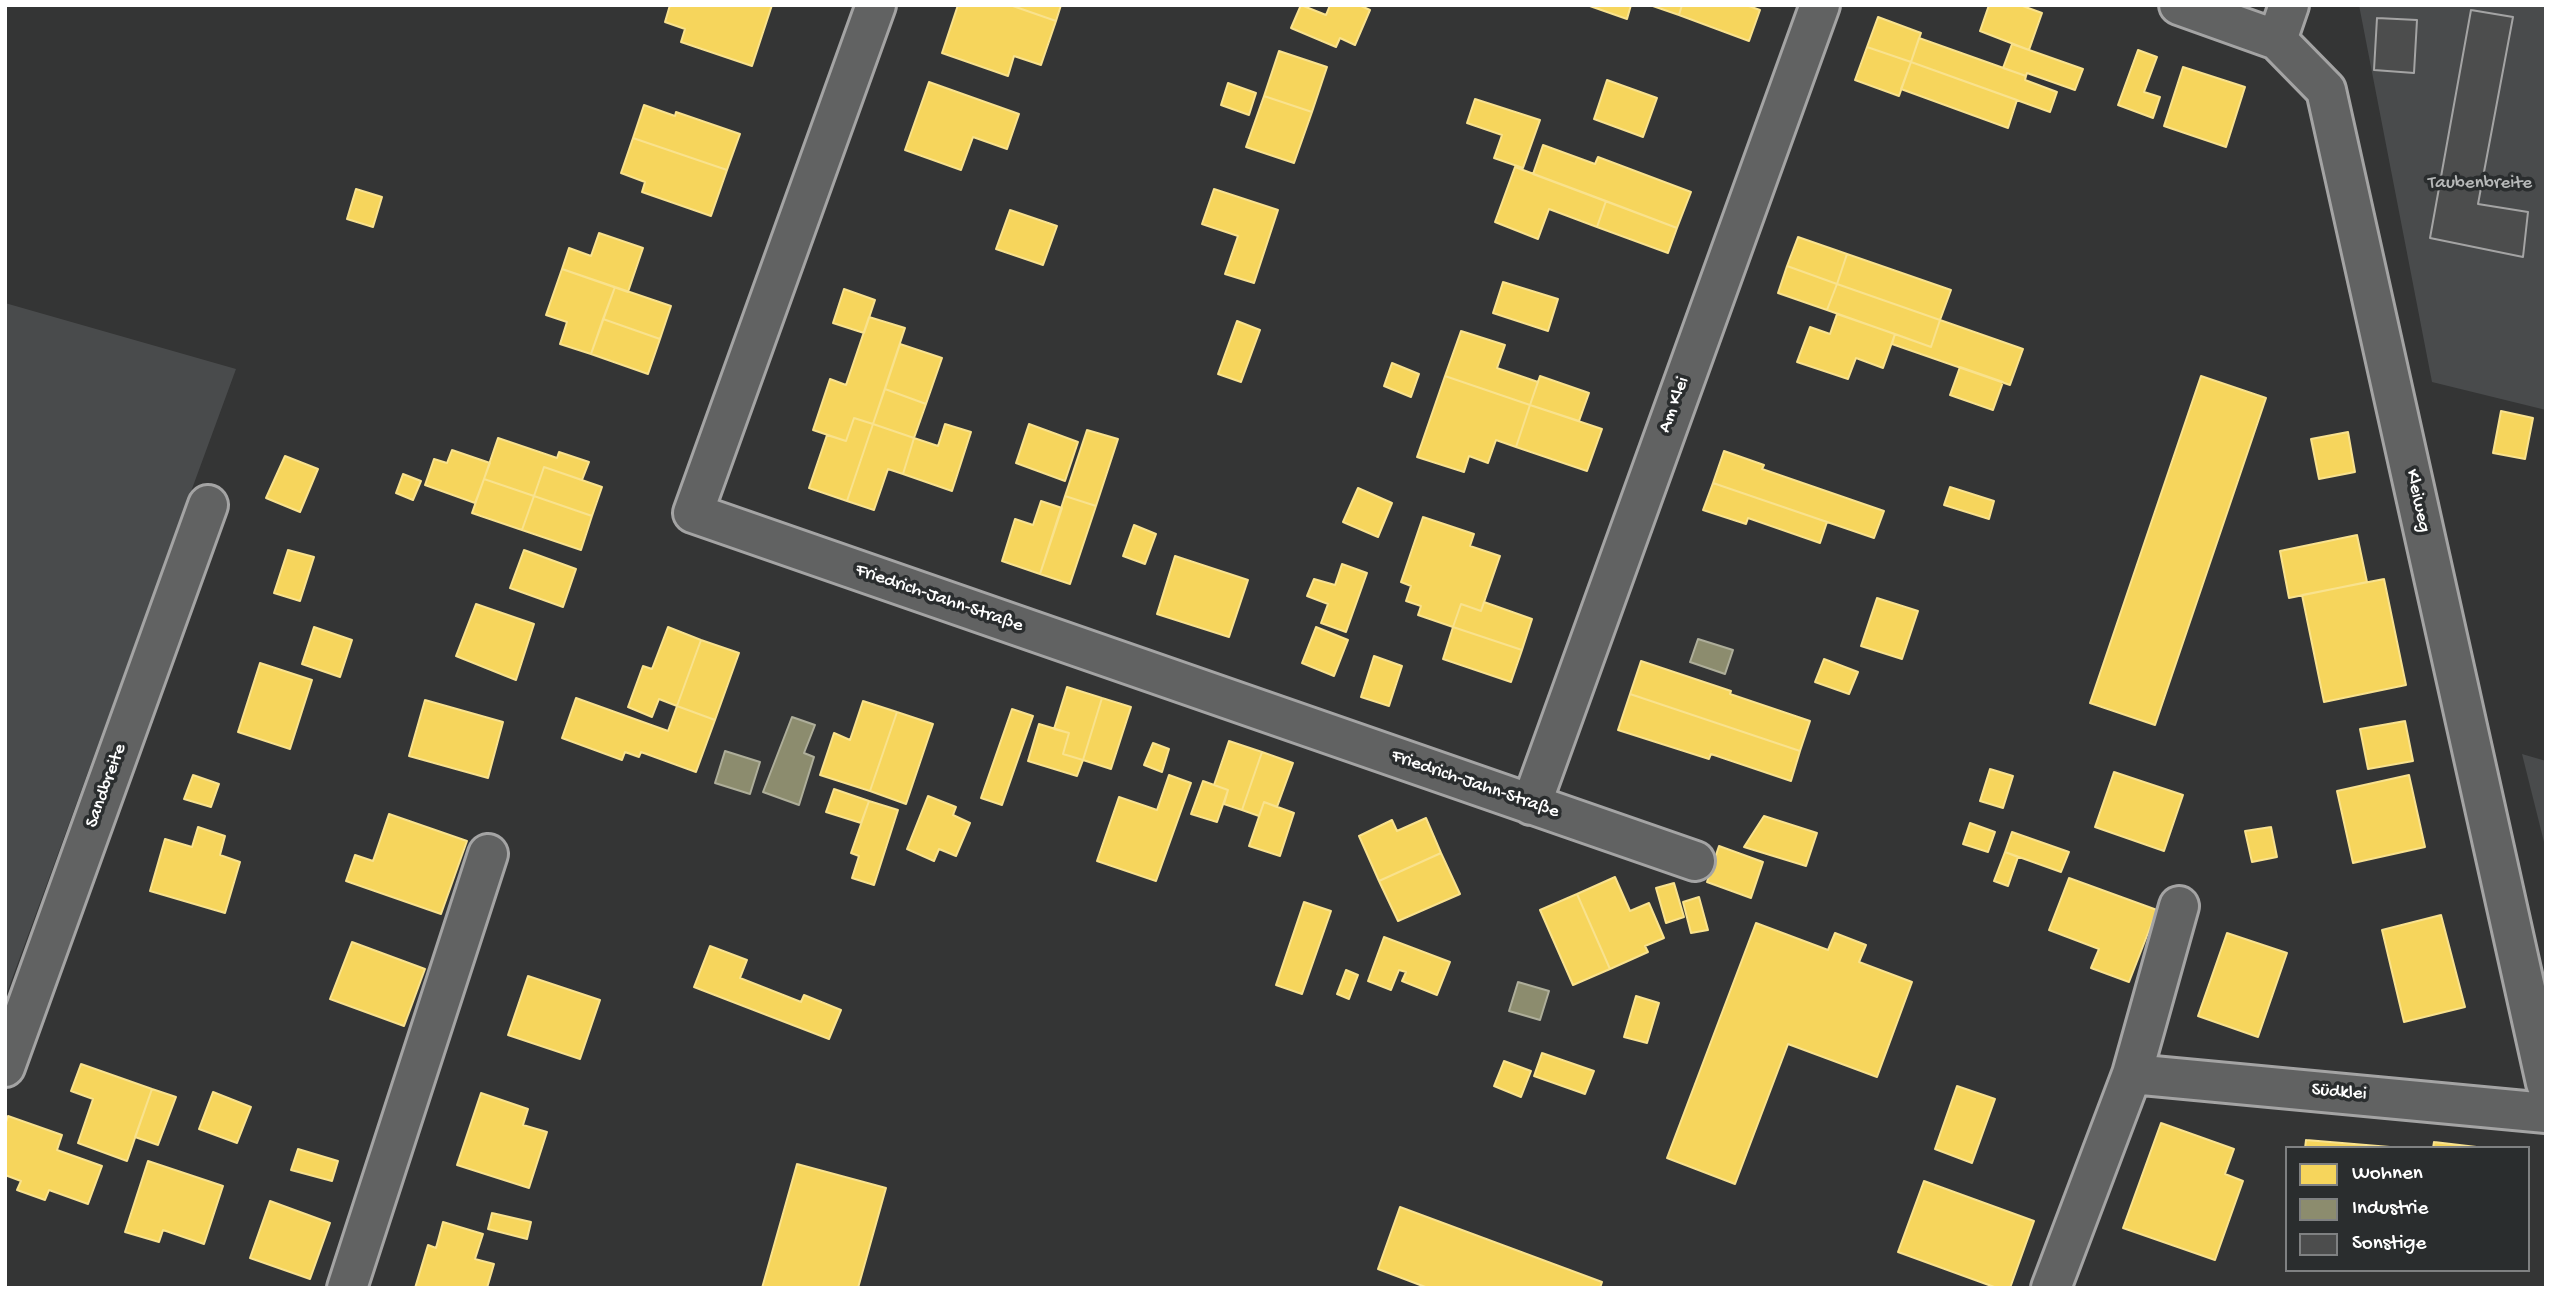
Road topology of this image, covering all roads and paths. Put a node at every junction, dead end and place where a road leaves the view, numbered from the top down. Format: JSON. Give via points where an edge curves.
{"nodes":[{"id":1,"x":876,"y":5,"type":"edge"},
{"id":2,"x":1820,"y":5,"type":"edge"},
{"id":3,"x":2179,"y":5,"type":"edge"},
{"id":4,"x":2283,"y":23,"type":"edge"},
{"id":5,"x":208,"y":505,"type":"dead end"},
{"id":6,"x":1531,"y":805,"type":"junction"},
{"id":7,"x":488,"y":854,"type":"dead end"},
{"id":8,"x":1695,"y":861,"type":"dead end"},
{"id":9,"x":2179,"y":906,"type":"dead end"},
{"id":10,"x":5,"y":1068,"type":"edge"},
{"id":11,"x":2132,"y":1074,"type":"junction"},
{"id":12,"x":2546,"y":1083,"type":"edge"},
{"id":13,"x":2546,"y":1113,"type":"edge"},
{"id":14,"x":347,"y":1288,"type":"edge"},
{"id":15,"x":2050,"y":1288,"type":"edge"}],
"edges":[{"from":1,"to":6,"type":"street","name":"Friedrich-Jahn-Straße","via":[[693,513]]},
{"from":2,"to":6,"type":"street","name":"Am Klei"},
{"from":3,"to":4,"type":"street","name":"Kleiweg"},
{"from":4,"to":12,"type":"street","name":"Kleiweg","via":[[2326,90]]},
{"from":5,"to":10,"type":"street","name":"Sandbreite"},
{"from":6,"to":8,"type":"street","name":"Friedrich-Jahn-Straße"},
{"from":7,"to":14,"type":"street"},
{"from":9,"to":11,"type":"street"},
{"from":11,"to":13,"type":"street","name":"Südklei"},
{"from":11,"to":15,"type":"street"}]}
